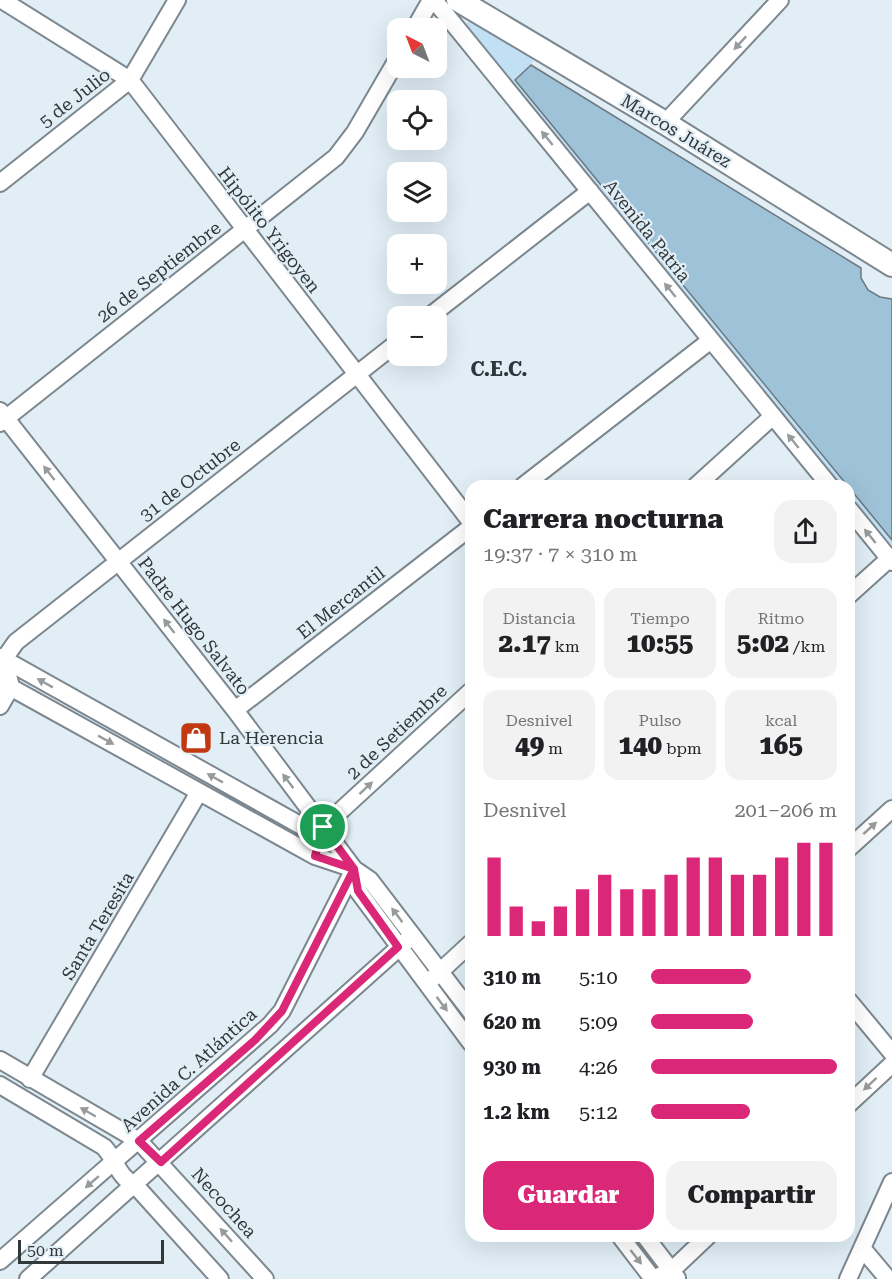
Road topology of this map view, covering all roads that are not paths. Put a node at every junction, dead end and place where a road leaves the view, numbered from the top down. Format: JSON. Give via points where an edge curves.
{"nodes":[{"id":1,"x":2,"y":0,"type":"edge"},
{"id":2,"x":177,"y":0,"type":"edge"},
{"id":3,"x":433,"y":0,"type":"edge"},
{"id":4,"x":458,"y":0,"type":"edge"},
{"id":5,"x":780,"y":0,"type":"edge"},
{"id":6,"x":421,"y":18,"type":"edge"},
{"id":7,"x":387,"y":77,"type":"edge"},
{"id":8,"x":130,"y":80,"type":"junction"},
{"id":9,"x":665,"y":123,"type":"junction"},
{"id":10,"x":0,"y":183,"type":"edge"},
{"id":11,"x":590,"y":191,"type":"junction"},
{"id":12,"x":244,"y":231,"type":"junction"},
{"id":13,"x":892,"y":249,"type":"edge"},
{"id":14,"x":868,"y":250,"type":"junction"},
{"id":15,"x":892,"y":265,"type":"edge"},
{"id":16,"x":443,"y":306,"type":"edge"},
{"id":17,"x":711,"y":340,"type":"junction"},
{"id":18,"x":387,"y":350,"type":"edge"},
{"id":19,"x":356,"y":374,"type":"junction"},
{"id":20,"x":773,"y":416,"type":"junction"},
{"id":21,"x":2,"y":417,"type":"edge"},
{"id":22,"x":531,"y":480,"type":"edge"},
{"id":23,"x":703,"y":480,"type":"edge"},
{"id":24,"x":825,"y":480,"type":"edge"},
{"id":25,"x":465,"y":514,"type":"edge"},
{"id":26,"x":855,"y":516,"type":"edge"},
{"id":27,"x":465,"y":532,"type":"edge"},
{"id":28,"x":891,"y":560,"type":"edge"},
{"id":29,"x":119,"y":561,"type":"junction"},
{"id":30,"x":855,"y":590,"type":"edge"},
{"id":31,"x":4,"y":656,"type":"edge"},
{"id":32,"x":5,"y":684,"type":"edge"},
{"id":33,"x":465,"y":697,"type":"edge"},
{"id":34,"x":0,"y":706,"type":"edge"},
{"id":35,"x":235,"y":711,"type":"junction"},
{"id":36,"x":200,"y":792,"type":"junction"},
{"id":37,"x":892,"y":809,"type":"edge"},
{"id":38,"x":323,"y":827,"type":"junction"},
{"id":39,"x":855,"y":843,"type":"edge"},
{"id":40,"x":315,"y":856,"type":"junction"},
{"id":41,"x":354,"y":869,"type":"junction"},
{"id":42,"x":412,"y":936,"type":"junction"},
{"id":43,"x":398,"y":947,"type":"junction"},
{"id":44,"x":465,"y":949,"type":"edge"},
{"id":45,"x":440,"y":972,"type":"junction"},
{"id":46,"x":426,"y":984,"type":"junction"},
{"id":47,"x":465,"y":1004,"type":"edge"},
{"id":48,"x":855,"y":1008,"type":"edge"},
{"id":49,"x":465,"y":1035,"type":"edge"},
{"id":50,"x":892,"y":1053,"type":"edge"},
{"id":51,"x":0,"y":1060,"type":"edge"},
{"id":52,"x":892,"y":1064,"type":"edge"},
{"id":53,"x":30,"y":1079,"type":"junction"},
{"id":54,"x":0,"y":1085,"type":"edge"},
{"id":55,"x":855,"y":1098,"type":"edge"},
{"id":56,"x":139,"y":1141,"type":"junction"},
{"id":57,"x":116,"y":1161,"type":"junction"},
{"id":58,"x":161,"y":1162,"type":"junction"},
{"id":59,"x":892,"y":1182,"type":"edge"},
{"id":60,"x":135,"y":1185,"type":"junction"},
{"id":61,"x":625,"y":1242,"type":"edge"},
{"id":62,"x":649,"y":1242,"type":"edge"},
{"id":63,"x":703,"y":1242,"type":"edge"},
{"id":64,"x":862,"y":1248,"type":"junction"},
{"id":65,"x":0,"y":1262,"type":"edge"},
{"id":66,"x":673,"y":1276,"type":"edge"},
{"id":67,"x":28,"y":1279,"type":"edge"},
{"id":68,"x":220,"y":1279,"type":"edge"},
{"id":69,"x":265,"y":1279,"type":"edge"},
{"id":70,"x":653,"y":1279,"type":"edge"},
{"id":71,"x":848,"y":1279,"type":"edge"},
{"id":72,"x":888,"y":1279,"type":"edge"}],
"edges":[{"from":1,"to":8,"type":"street","name":"Hipólito Yrigoyen"},
{"from":2,"to":8,"type":"street","name":"5 de Julio"},
{"from":3,"to":6,"type":"street"},
{"from":11,"to":3,"type":"street","name":"Avenida Patria","one_way":true},
{"from":4,"to":9,"type":"main road","name":"Marcos Juárez"},
{"from":5,"to":9,"type":"street","one_way":true},
{"from":7,"to":12,"type":"street","name":"26 de Septiembre","via":[[336,157]]},
{"from":8,"to":10,"type":"street","name":"5 de Julio"},
{"from":8,"to":12,"type":"street","name":"Hipólito Yrigoyen"},
{"from":9,"to":14,"type":"main road","name":"Marcos Juárez"},
{"from":11,"to":16,"type":"street"},
{"from":17,"to":11,"type":"street","name":"Avenida Patria","one_way":true},
{"from":12,"to":19,"type":"street","name":"Hipólito Yrigoyen"},
{"from":12,"to":21,"type":"street","name":"26 de Septiembre"},
{"from":13,"to":14,"type":"street"},
{"from":14,"to":15,"type":"main road","name":"Marcos Juárez"},
{"from":17,"to":20,"type":"street","name":"Avenida Patria"},
{"from":17,"to":22,"type":"street"},
{"from":18,"to":19,"type":"street","name":"31 de Octubre"},
{"from":19,"to":25,"type":"street","name":"Hipólito Yrigoyen"},
{"from":19,"to":29,"type":"street","name":"31 de Octubre"},
{"from":20,"to":23,"type":"street"},
{"from":24,"to":20,"type":"street","name":"Avenida Patria","one_way":true},
{"from":29,"to":21,"type":"street","name":"Padre Hugo Salvato","one_way":true},
{"from":28,"to":26,"type":"street","one_way":true},
{"from":27,"to":35,"type":"street","name":"El Mercantil"},
{"from":28,"to":30,"type":"street"},
{"from":29,"to":31,"type":"street","name":"31 de Octubre","via":[[16,642]]},
{"from":35,"to":29,"type":"street","name":"Padre Hugo Salvato","one_way":true},
{"from":31,"to":32,"type":"street"},
{"from":38,"to":31,"type":"street","one_way":true,"via":[[308,829]]},
{"from":32,"to":34,"type":"street"},
{"from":32,"to":36,"type":"street","one_way":true},
{"from":38,"to":33,"type":"street","name":"2 de Setiembre","one_way":true},
{"from":38,"to":35,"type":"street","name":"Padre Hugo Salvato","one_way":true},
{"from":36,"to":40,"type":"street"},
{"from":36,"to":53,"type":"street","name":"Santa Teresita"},
{"from":39,"to":37,"type":"street","one_way":true},
{"from":38,"to":40,"type":"street"},
{"from":38,"to":41,"type":"street","name":"Padre Hugo Salvato"},
{"from":40,"to":41,"type":"street"},
{"from":42,"to":41,"type":"street","name":"Padre Hugo Salvato","one_way":true,"via":[[370,880]]},
{"from":41,"to":43,"type":"street","name":"Padre Hugo Salvato","via":[[358,891]]},
{"from":41,"to":56,"type":"street","name":"Avenida C. Atlántica","via":[[282,1011],[255,1040]]},
{"from":42,"to":43,"type":"street"},
{"from":42,"to":45,"type":"street","name":"Padre Hugo Salvato"},
{"from":43,"to":46,"type":"street","name":"Padre Hugo Salvato"},
{"from":43,"to":58,"type":"street"},
{"from":44,"to":45,"type":"street"},
{"from":45,"to":46,"type":"street"},
{"from":45,"to":47,"type":"street","name":"Padre Hugo Salvato"},
{"from":46,"to":49,"type":"street","name":"Padre Hugo Salvato","one_way":true},
{"from":48,"to":50,"type":"street"},
{"from":51,"to":53,"type":"street","name":"Necochea"},
{"from":52,"to":55,"type":"street","one_way":true},
{"from":56,"to":53,"type":"street","name":"Necochea","one_way":true},
{"from":54,"to":57,"type":"street","via":[[104,1147]]},
{"from":56,"to":57,"type":"street","name":"Avenida C. Atlántica"},
{"from":56,"to":58,"type":"street","name":"Necochea"},
{"from":57,"to":60,"type":"street","via":[[118,1170]]},
{"from":57,"to":65,"type":"street","name":"Avenida C. Atlántica","one_way":true},
{"from":58,"to":60,"type":"street"},
{"from":69,"to":58,"type":"street","name":"Necochea","one_way":true},
{"from":59,"to":64,"type":"street"},
{"from":60,"to":67,"type":"street"},
{"from":60,"to":68,"type":"street"},
{"from":61,"to":70,"type":"street","one_way":true},
{"from":62,"to":66,"type":"street"},
{"from":63,"to":66,"type":"street"},
{"from":64,"to":71,"type":"street"},
{"from":64,"to":72,"type":"street"},
{"from":66,"to":70,"type":"street"}]}
